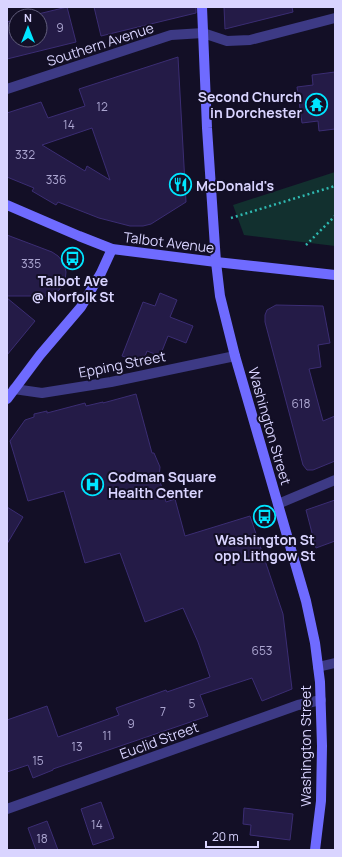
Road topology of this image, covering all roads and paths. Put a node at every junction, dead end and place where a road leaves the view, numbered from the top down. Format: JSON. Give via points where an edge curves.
{"nodes":[{"id":1,"x":202,"y":7,"type":"edge"},
{"id":2,"x":335,"y":18,"type":"edge"},
{"id":3,"x":203,"y":33,"type":"junction"},
{"id":4,"x":7,"y":89,"type":"edge"},
{"id":5,"x":335,"y":186,"type":"edge"},
{"id":6,"x":7,"y":205,"type":"edge"},
{"id":7,"x":335,"y":216,"type":"edge"},
{"id":8,"x":231,"y":218,"type":"dead end"},
{"id":9,"x":306,"y":245,"type":"dead end"},
{"id":10,"x":112,"y":248,"type":"junction"},
{"id":11,"x":216,"y":262,"type":"junction"},
{"id":12,"x":335,"y":274,"type":"edge"},
{"id":13,"x":235,"y":356,"type":"junction"},
{"id":14,"x":14,"y":389,"type":"junction"},
{"id":15,"x":7,"y":399,"type":"edge"},
{"id":16,"x":335,"y":480,"type":"edge"},
{"id":17,"x":278,"y":504,"type":"junction"},
{"id":18,"x":335,"y":663,"type":"edge"},
{"id":19,"x":318,"y":667,"type":"junction"},
{"id":20,"x":321,"y":700,"type":"junction"},
{"id":21,"x":7,"y":809,"type":"edge"},
{"id":22,"x":315,"y":850,"type":"edge"}],
"edges":[{"from":1,"to":3,"type":"main road","name":"Washington Street"},
{"from":2,"to":3,"type":"street","via":[[250,40],[226,41]]},
{"from":3,"to":4,"type":"street","name":"Southern Avenue","via":[[171,35]]},
{"from":3,"to":11,"type":"main road","name":"Washington Street"},
{"from":5,"to":8,"type":"path"},
{"from":6,"to":10,"type":"main road","name":"Talbot Avenue"},
{"from":7,"to":9,"type":"path"},
{"from":10,"to":11,"type":"main road","name":"Talbot Avenue"},
{"from":10,"to":14,"type":"main road","via":[[81,307]]},
{"from":11,"to":12,"type":"main road","name":"Talbot Avenue"},
{"from":11,"to":13,"type":"main road","name":"Washington Street","via":[[220,296]]},
{"from":13,"to":14,"type":"street","name":"Epping Street","via":[[111,382],[42,393]]},
{"from":13,"to":17,"type":"main road","name":"Washington Street"},
{"from":14,"to":15,"type":"main road"},
{"from":16,"to":17,"type":"street"},
{"from":17,"to":19,"type":"main road","name":"Washington Street","via":[[306,601]]},
{"from":18,"to":19,"type":"street"},
{"from":19,"to":20,"type":"main road","name":"Washington Street"},
{"from":20,"to":21,"type":"street","name":"Euclid Street","via":[[298,705]]},
{"from":20,"to":22,"type":"main road","name":"Washington Street","via":[[320,801]]}]}
